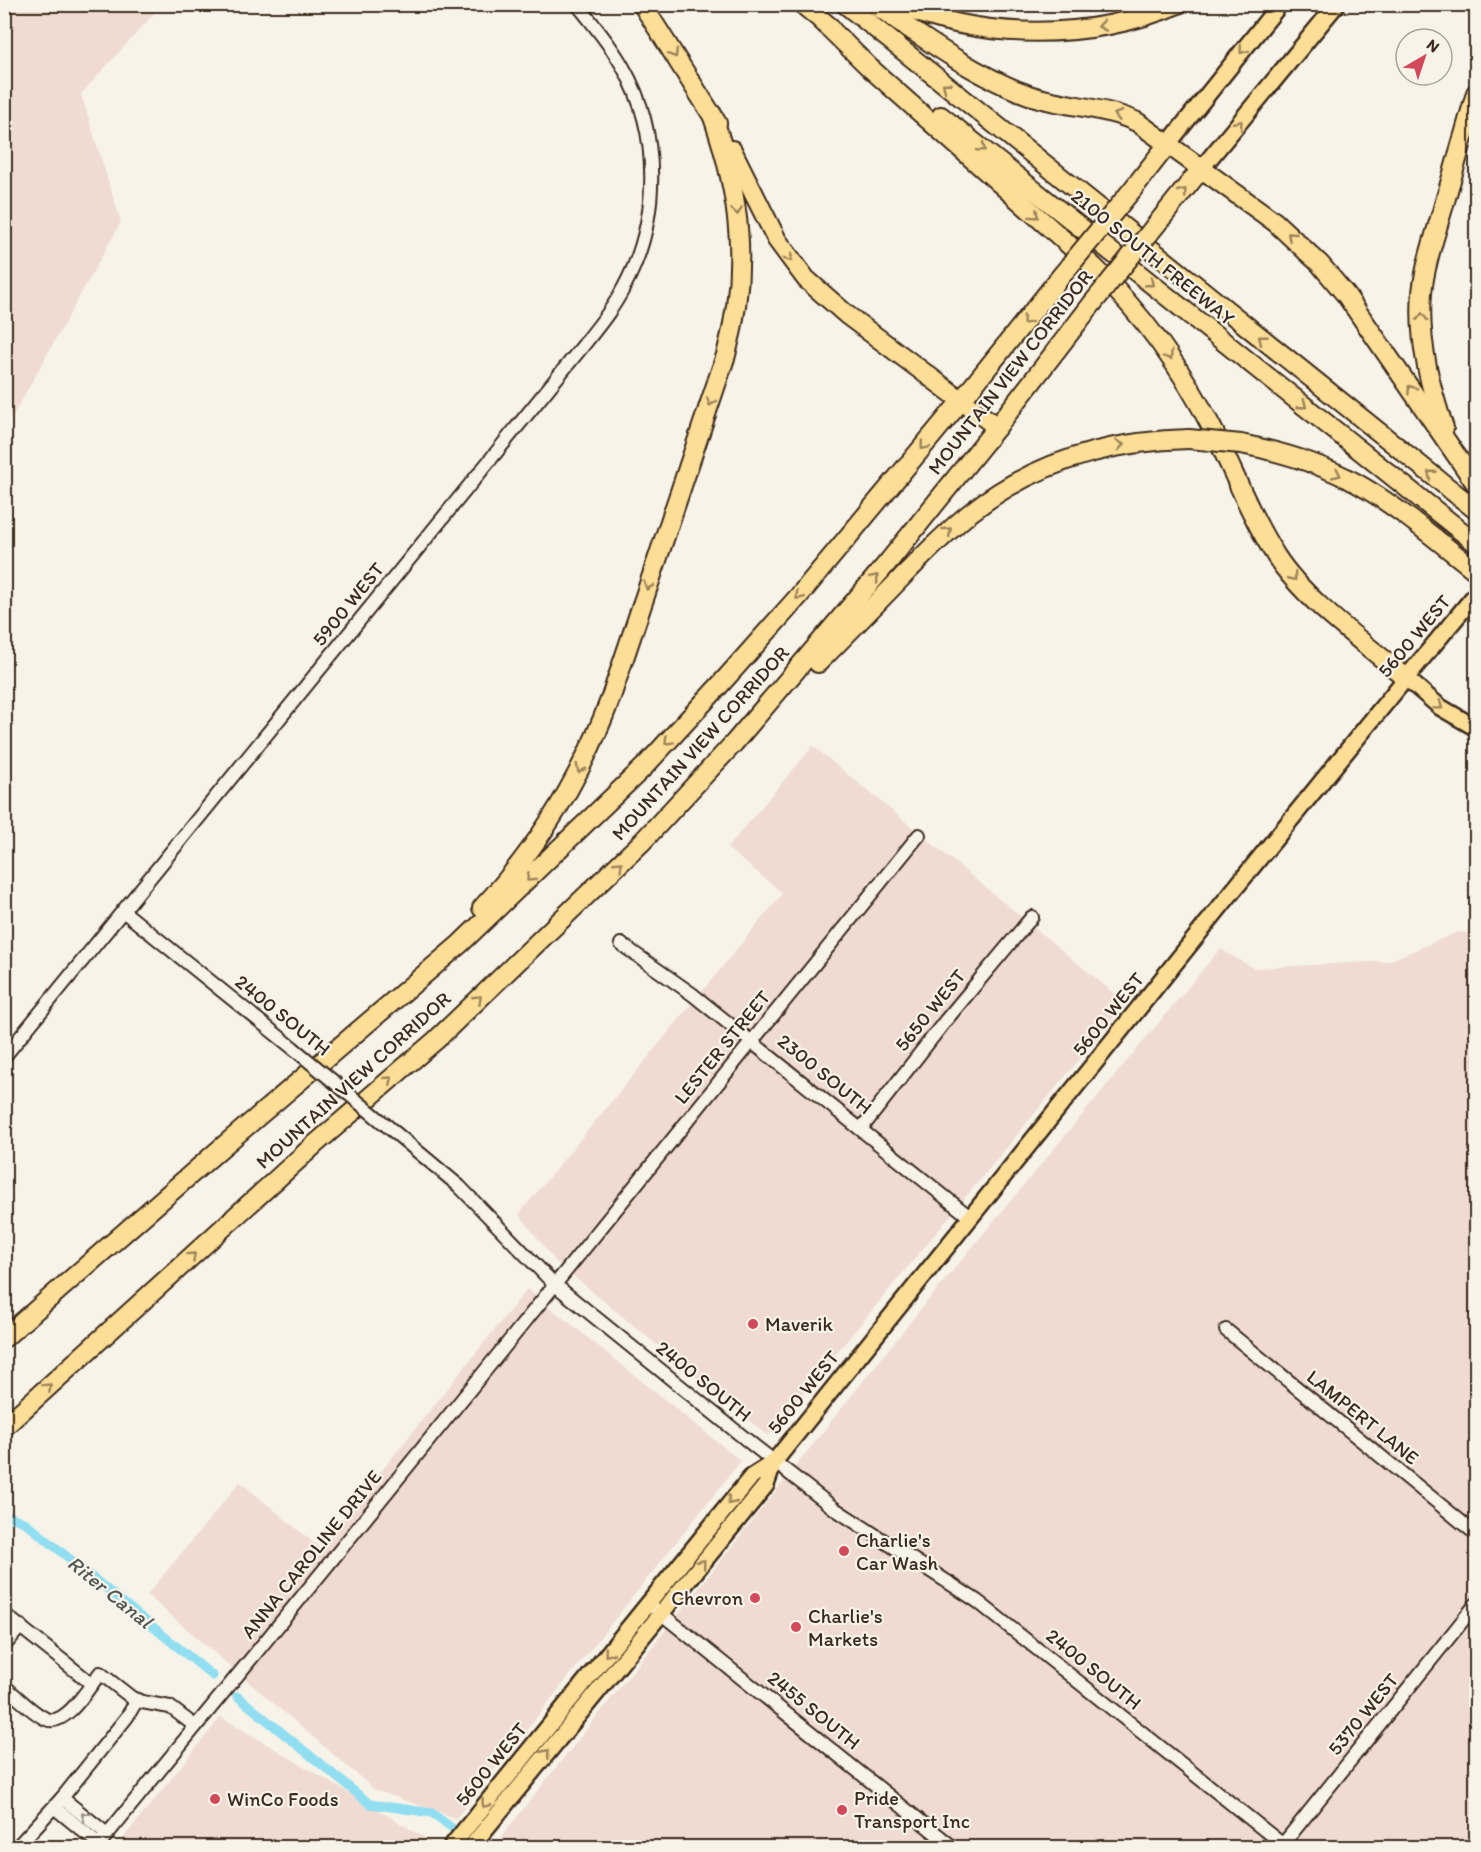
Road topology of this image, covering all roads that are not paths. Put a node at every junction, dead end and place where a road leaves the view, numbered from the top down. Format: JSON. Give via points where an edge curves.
{"nodes":[{"id":1,"x":577,"y":4,"type":"edge"},
{"id":2,"x":642,"y":4,"type":"edge"},
{"id":3,"x":802,"y":4,"type":"edge"},
{"id":4,"x":845,"y":4,"type":"edge"},
{"id":5,"x":874,"y":4,"type":"edge"},
{"id":6,"x":896,"y":4,"type":"edge"},
{"id":7,"x":1178,"y":4,"type":"edge"},
{"id":8,"x":1280,"y":4,"type":"edge"},
{"id":9,"x":1337,"y":4,"type":"edge"},
{"id":10,"x":821,"y":20,"type":"junction"},
{"id":11,"x":1476,"y":93,"type":"edge"},
{"id":12,"x":712,"y":114,"type":"junction"},
{"id":13,"x":1168,"y":144,"type":"junction"},
{"id":14,"x":1201,"y":169,"type":"junction"},
{"id":15,"x":961,"y":401,"type":"junction"},
{"id":16,"x":997,"y":427,"type":"junction"},
{"id":17,"x":1456,"y":454,"type":"junction"},
{"id":18,"x":1476,"y":484,"type":"edge"},
{"id":19,"x":1476,"y":510,"type":"edge"},
{"id":20,"x":1476,"y":543,"type":"edge"},
{"id":21,"x":1476,"y":571,"type":"edge"},
{"id":22,"x":1475,"y":596,"type":"edge"},
{"id":23,"x":1406,"y":678,"type":"junction"},
{"id":24,"x":1476,"y":728,"type":"edge"},
{"id":25,"x":919,"y":835,"type":"dead end"},
{"id":26,"x":642,"y":842,"type":"junction"},
{"id":27,"x":123,"y":911,"type":"junction"},
{"id":28,"x":1032,"y":917,"type":"dead end"},
{"id":29,"x":621,"y":944,"type":"dead end"},
{"id":30,"x":374,"y":1016,"type":"junction"},
{"id":31,"x":752,"y":1040,"type":"junction"},
{"id":32,"x":4,"y":1057,"type":"edge"},
{"id":33,"x":861,"y":1129,"type":"junction"},
{"id":34,"x":971,"y":1218,"type":"junction"},
{"id":35,"x":554,"y":1284,"type":"junction"},
{"id":36,"x":1226,"y":1330,"type":"dead end"},
{"id":37,"x":4,"y":1338,"type":"edge"},
{"id":38,"x":4,"y":1427,"type":"edge"},
{"id":39,"x":774,"y":1462,"type":"junction"},
{"id":40,"x":1476,"y":1534,"type":"edge"},
{"id":41,"x":648,"y":1603,"type":"junction"},
{"id":42,"x":1476,"y":1604,"type":"edge"},
{"id":43,"x":661,"y":1613,"type":"junction"},
{"id":44,"x":4,"y":1614,"type":"edge"},
{"id":45,"x":21,"y":1626,"type":"junction"},
{"id":46,"x":4,"y":1647,"type":"edge"},
{"id":47,"x":92,"y":1684,"type":"junction"},
{"id":48,"x":4,"y":1686,"type":"edge"},
{"id":49,"x":137,"y":1700,"type":"junction"},
{"id":50,"x":195,"y":1726,"type":"junction"},
{"id":51,"x":58,"y":1802,"type":"junction"},
{"id":52,"x":107,"y":1834,"type":"junction"},
{"id":53,"x":98,"y":1846,"type":"edge"},
{"id":54,"x":1283,"y":1846,"type":"edge"},
{"id":55,"x":16,"y":1848,"type":"edge"},
{"id":56,"x":450,"y":1848,"type":"edge"},
{"id":57,"x":470,"y":1848,"type":"edge"},
{"id":58,"x":954,"y":1848,"type":"edge"}],
"edges":[{"from":1,"to":27,"type":"street","name":"5900 WEST","via":[[617,56],[645,119],[650,144],[651,196],[634,265],[615,302],[582,347]]},
{"from":2,"to":12,"type":"highway","one_way":true},
{"from":3,"to":10,"type":"highway","name":"2100 SOUTH FREEWAY"},
{"from":19,"to":4,"type":"highway","name":"2100 SOUTH FREEWAY","one_way":true},
{"from":13,"to":5,"type":"highway","one_way":true,"via":[[1128,118],[1045,99],[1003,84]]},
{"from":7,"to":6,"type":"highway","one_way":true,"via":[[1103,26],[1046,31],[968,25]]},
{"from":8,"to":13,"type":"main road","name":"MOUNTAIN VIEW CORRIDOR","one_way":true},
{"from":14,"to":9,"type":"main road","name":"MOUNTAIN VIEW CORRIDOR","one_way":true},
{"from":10,"to":20,"type":"highway","name":"2100 SOUTH FREEWAY","one_way":true},
{"from":10,"to":23,"type":"highway","one_way":true,"via":[[1121,295],[1190,388],[1284,568]]},
{"from":17,"to":11,"type":"highway","one_way":true,"via":[[1439,412],[1428,369],[1422,293]]},
{"from":12,"to":15,"type":"highway","one_way":true,"via":[[768,225],[806,279],[842,312]]},
{"from":12,"to":30,"type":"highway","one_way":true,"via":[[739,220],[741,258],[736,316],[605,712],[570,788],[529,852],[479,912]]},
{"from":13,"to":14,"type":"highway"},
{"from":13,"to":15,"type":"highway","name":"MOUNTAIN VIEW CORRIDOR","one_way":true,"bridge":true},
{"from":16,"to":14,"type":"highway","name":"MOUNTAIN VIEW CORRIDOR","one_way":true,"bridge":true},
{"from":17,"to":14,"type":"highway","one_way":true,"via":[[1320,264],[1275,222]]},
{"from":15,"to":16,"type":"highway"},
{"from":15,"to":30,"type":"highway","name":"MOUNTAIN VIEW CORRIDOR","one_way":true,"via":[[798,597],[645,766],[460,944]]},
{"from":26,"to":16,"type":"highway","name":"MOUNTAIN VIEW CORRIDOR","one_way":true,"via":[[831,630]]},
{"from":17,"to":18,"type":"highway"},
{"from":26,"to":21,"type":"highway","one_way":true,"bridge":true,"via":[[968,514],[1021,480],[1083,454],[1130,444],[1189,439],[1277,452],[1310,462],[1359,485]]},
{"from":22,"to":23,"type":"main road","name":"5600 WEST"},
{"from":23,"to":24,"type":"main road","one_way":true,"via":[[1440,706]]},
{"from":23,"to":34,"type":"main road","name":"5600 WEST"},
{"from":25,"to":31,"type":"street","name":"LESTER STREET"},
{"from":38,"to":26,"type":"highway","name":"MOUNTAIN VIEW CORRIDOR","one_way":true,"via":[[313,1146],[436,1040]]},
{"from":27,"to":32,"type":"street","name":"5900 WEST"},
{"from":27,"to":35,"type":"street","name":"2400 SOUTH","bridge":true,"via":[[459,1186]]},
{"from":28,"to":33,"type":"street","name":"5650 WEST"},
{"from":29,"to":31,"type":"street","name":"2300 SOUTH"},
{"from":30,"to":37,"type":"highway","name":"MOUNTAIN VIEW CORRIDOR"},
{"from":31,"to":33,"type":"street","name":"2300 SOUTH"},
{"from":31,"to":35,"type":"street","name":"LESTER STREET"},
{"from":33,"to":34,"type":"street","name":"2300 SOUTH"},
{"from":34,"to":39,"type":"main road","name":"5600 WEST"},
{"from":35,"to":39,"type":"street","name":"2400 SOUTH"},
{"from":35,"to":50,"type":"street","name":"ANNA CAROLINE DRIVE"},
{"from":36,"to":40,"type":"street","name":"LAMPERT LANE"},
{"from":39,"to":41,"type":"main road","name":"5600 WEST","one_way":true,"via":[[752,1476]]},
{"from":43,"to":39,"type":"main road","name":"5600 WEST","one_way":true,"via":[[766,1485]]},
{"from":39,"to":54,"type":"street","name":"2400 SOUTH","via":[[843,1515],[977,1601]]},
{"from":41,"to":43,"type":"street","name":"2455 SOUTH"},
{"from":41,"to":56,"type":"main road","name":"5600 WEST","one_way":true},
{"from":42,"to":54,"type":"street","name":"5370 WEST"},
{"from":57,"to":43,"type":"main road","name":"5600 WEST","one_way":true},
{"from":43,"to":58,"type":"street","name":"2455 SOUTH"},
{"from":44,"to":45,"type":"street"},
{"from":45,"to":46,"type":"street"},
{"from":45,"to":47,"type":"street"},
{"from":47,"to":48,"type":"street","via":[[66,1716],[52,1720]]},
{"from":47,"to":49,"type":"street","via":[[100,1673]]},
{"from":49,"to":50,"type":"street","via":[[170,1707]]},
{"from":49,"to":51,"type":"street"},
{"from":50,"to":52,"type":"street","name":"ANNA CAROLINE DRIVE"},
{"from":52,"to":51,"type":"street","one_way":true},
{"from":51,"to":53,"type":"street"},
{"from":51,"to":55,"type":"street"},
{"from":52,"to":53,"type":"street","name":"ANNA CAROLINE DRIVE"}]}
